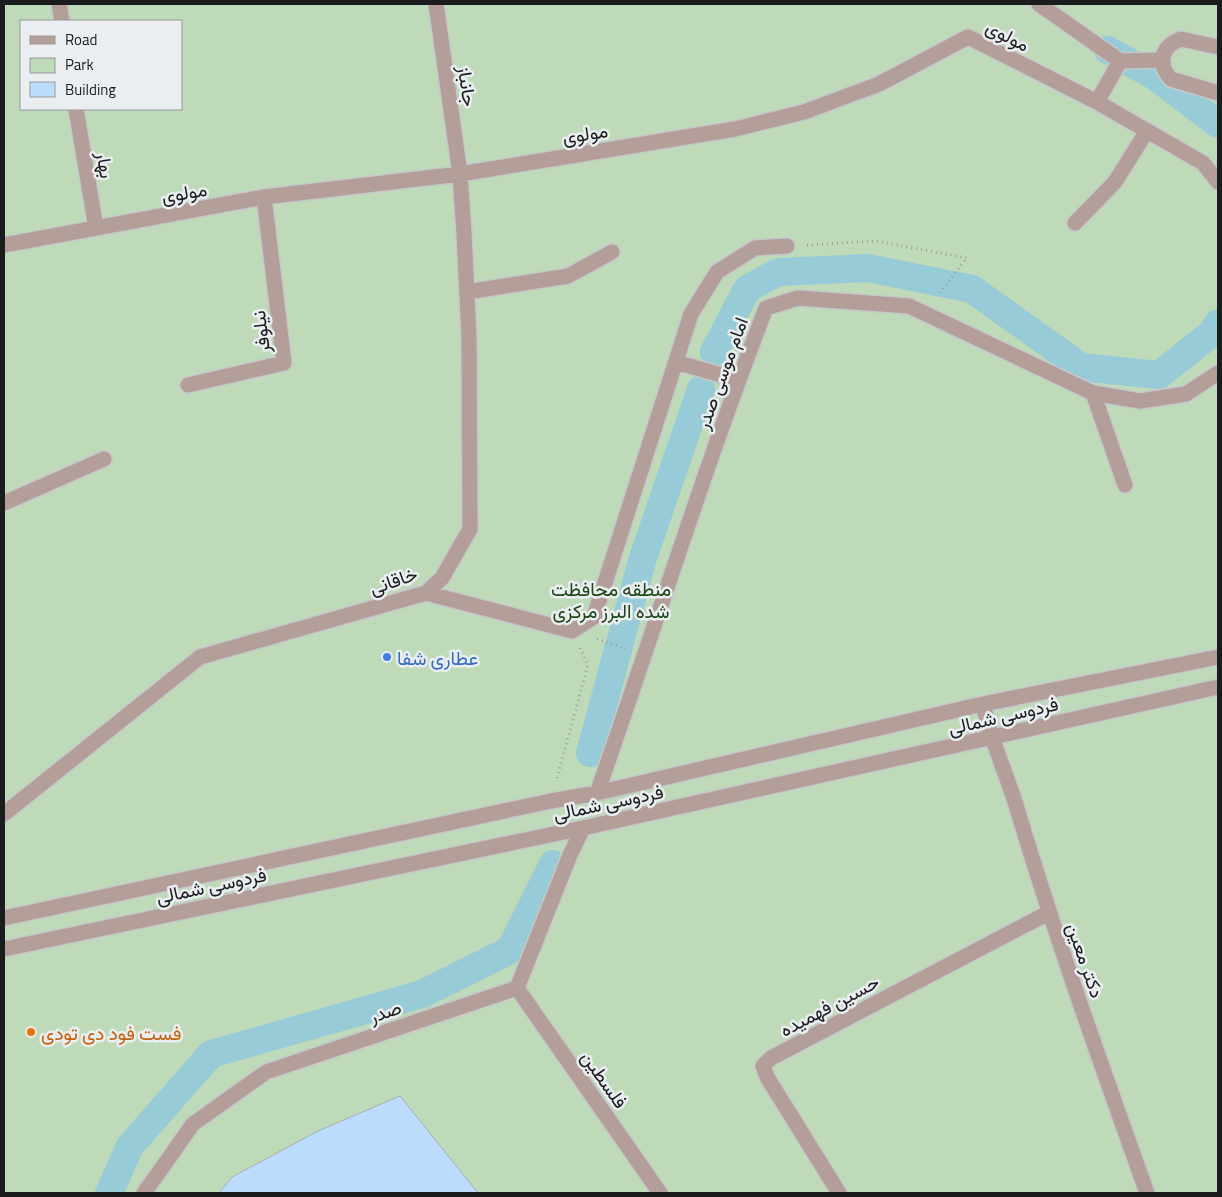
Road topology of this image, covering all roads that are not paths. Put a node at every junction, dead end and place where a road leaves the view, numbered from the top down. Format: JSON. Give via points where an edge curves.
{"nodes":[{"id":1,"x":59,"y":4,"type":"edge"},
{"id":2,"x":436,"y":4,"type":"edge"},
{"id":3,"x":1039,"y":4,"type":"edge"},
{"id":4,"x":62,"y":20,"type":"edge"},
{"id":5,"x":1218,"y":47,"type":"edge"},
{"id":6,"x":1162,"y":60,"type":"junction"},
{"id":7,"x":1120,"y":61,"type":"junction"},
{"id":8,"x":1218,"y":94,"type":"edge"},
{"id":9,"x":1097,"y":102,"type":"junction"},
{"id":10,"x":76,"y":110,"type":"edge"},
{"id":11,"x":1147,"y":132,"type":"junction"},
{"id":12,"x":460,"y":174,"type":"junction"},
{"id":13,"x":1218,"y":182,"type":"edge"},
{"id":14,"x":264,"y":197,"type":"junction"},
{"id":15,"x":1075,"y":223,"type":"dead end"},
{"id":16,"x":96,"y":228,"type":"junction"},
{"id":17,"x":4,"y":245,"type":"edge"},
{"id":18,"x":787,"y":246,"type":"road end"},
{"id":19,"x":612,"y":252,"type":"dead end"},
{"id":20,"x":467,"y":292,"type":"junction"},
{"id":21,"x":676,"y":362,"type":"junction"},
{"id":22,"x":1218,"y":373,"type":"edge"},
{"id":23,"x":738,"y":380,"type":"junction"},
{"id":24,"x":188,"y":385,"type":"dead end"},
{"id":25,"x":1093,"y":393,"type":"junction"},
{"id":26,"x":104,"y":459,"type":"dead end"},
{"id":27,"x":1125,"y":485,"type":"dead end"},
{"id":28,"x":4,"y":503,"type":"edge"},
{"id":29,"x":426,"y":593,"type":"junction"},
{"id":30,"x":1218,"y":658,"type":"edge"},
{"id":31,"x":1218,"y":687,"type":"edge"},
{"id":32,"x":983,"y":704,"type":"junction"},
{"id":33,"x":991,"y":738,"type":"junction"},
{"id":34,"x":597,"y":793,"type":"junction"},
{"id":35,"x":4,"y":814,"type":"edge"},
{"id":36,"x":583,"y":828,"type":"junction"},
{"id":37,"x":1048,"y":913,"type":"junction"},
{"id":38,"x":4,"y":918,"type":"edge"},
{"id":39,"x":4,"y":949,"type":"edge"},
{"id":40,"x":517,"y":988,"type":"junction"},
{"id":41,"x":144,"y":1193,"type":"edge"},
{"id":42,"x":660,"y":1193,"type":"edge"},
{"id":43,"x":839,"y":1193,"type":"edge"},
{"id":44,"x":1147,"y":1193,"type":"edge"}],
"edges":[{"from":1,"to":4,"type":"street"},
{"from":2,"to":12,"type":"street","name":"جانباز"},
{"from":3,"to":7,"type":"street"},
{"from":5,"to":6,"type":"street","via":[[1181,39],[1168,46]]},
{"from":6,"to":7,"type":"street"},
{"from":6,"to":8,"type":"street","via":[[1171,79]]},
{"from":7,"to":9,"type":"street"},
{"from":9,"to":11,"type":"street"},
{"from":9,"to":12,"type":"street","name":"مولوی","via":[[968,37],[879,84],[804,112],[735,129]]},
{"from":10,"to":16,"type":"street","name":"بهار"},
{"from":11,"to":13,"type":"street","via":[[1202,163]]},
{"from":11,"to":15,"type":"street","via":[[1115,182]]},
{"from":12,"to":14,"type":"street","name":"مولوی"},
{"from":12,"to":20,"type":"street","name":"خاقانی"},
{"from":14,"to":16,"type":"street","name":"مولوی"},
{"from":14,"to":24,"type":"street","name":"نیلوفر","via":[[284,363]]},
{"from":16,"to":17,"type":"street","name":"مولوی"},
{"from":18,"to":21,"type":"street","via":[[755,248],[717,272],[692,314]]},
{"from":19,"to":20,"type":"street","via":[[568,276]]},
{"from":20,"to":29,"type":"street","name":"خاقانی","via":[[470,529],[442,578]]},
{"from":21,"to":23,"type":"street"},
{"from":21,"to":29,"type":"street","via":[[594,617],[572,632]]},
{"from":22,"to":25,"type":"street","name":"امام موسی صدر","via":[[1186,394],[1140,401]]},
{"from":23,"to":25,"type":"street","name":"امام موسی صدر","via":[[766,308],[798,298],[909,306]]},
{"from":23,"to":34,"type":"street","name":"امام موسی صدر"},
{"from":25,"to":27,"type":"street"},
{"from":26,"to":28,"type":"street"},
{"from":29,"to":35,"type":"street","name":"خاقانی","via":[[200,657]]},
{"from":30,"to":32,"type":"street","name":"فردوسی شمالی"},
{"from":31,"to":33,"type":"street","name":"فردوسی شمالی"},
{"from":32,"to":33,"type":"street","name":"دکتر معین"},
{"from":32,"to":34,"type":"street","name":"فردوسی شمالی"},
{"from":33,"to":36,"type":"street","name":"فردوسی شمالی"},
{"from":33,"to":37,"type":"street","name":"دکتر معین","via":[[1014,800]]},
{"from":34,"to":38,"type":"street","name":"فردوسی شمالی"},
{"from":36,"to":39,"type":"street","name":"فردوسی شمالی"},
{"from":36,"to":40,"type":"street"},
{"from":37,"to":43,"type":"street","name":"حسین فهمیده","via":[[770,1058],[763,1066]]},
{"from":37,"to":44,"type":"street","name":"دکتر معین"},
{"from":40,"to":41,"type":"street","name":"صدر","via":[[266,1072],[193,1124]]},
{"from":40,"to":42,"type":"street","name":"فلسطین"}]}
